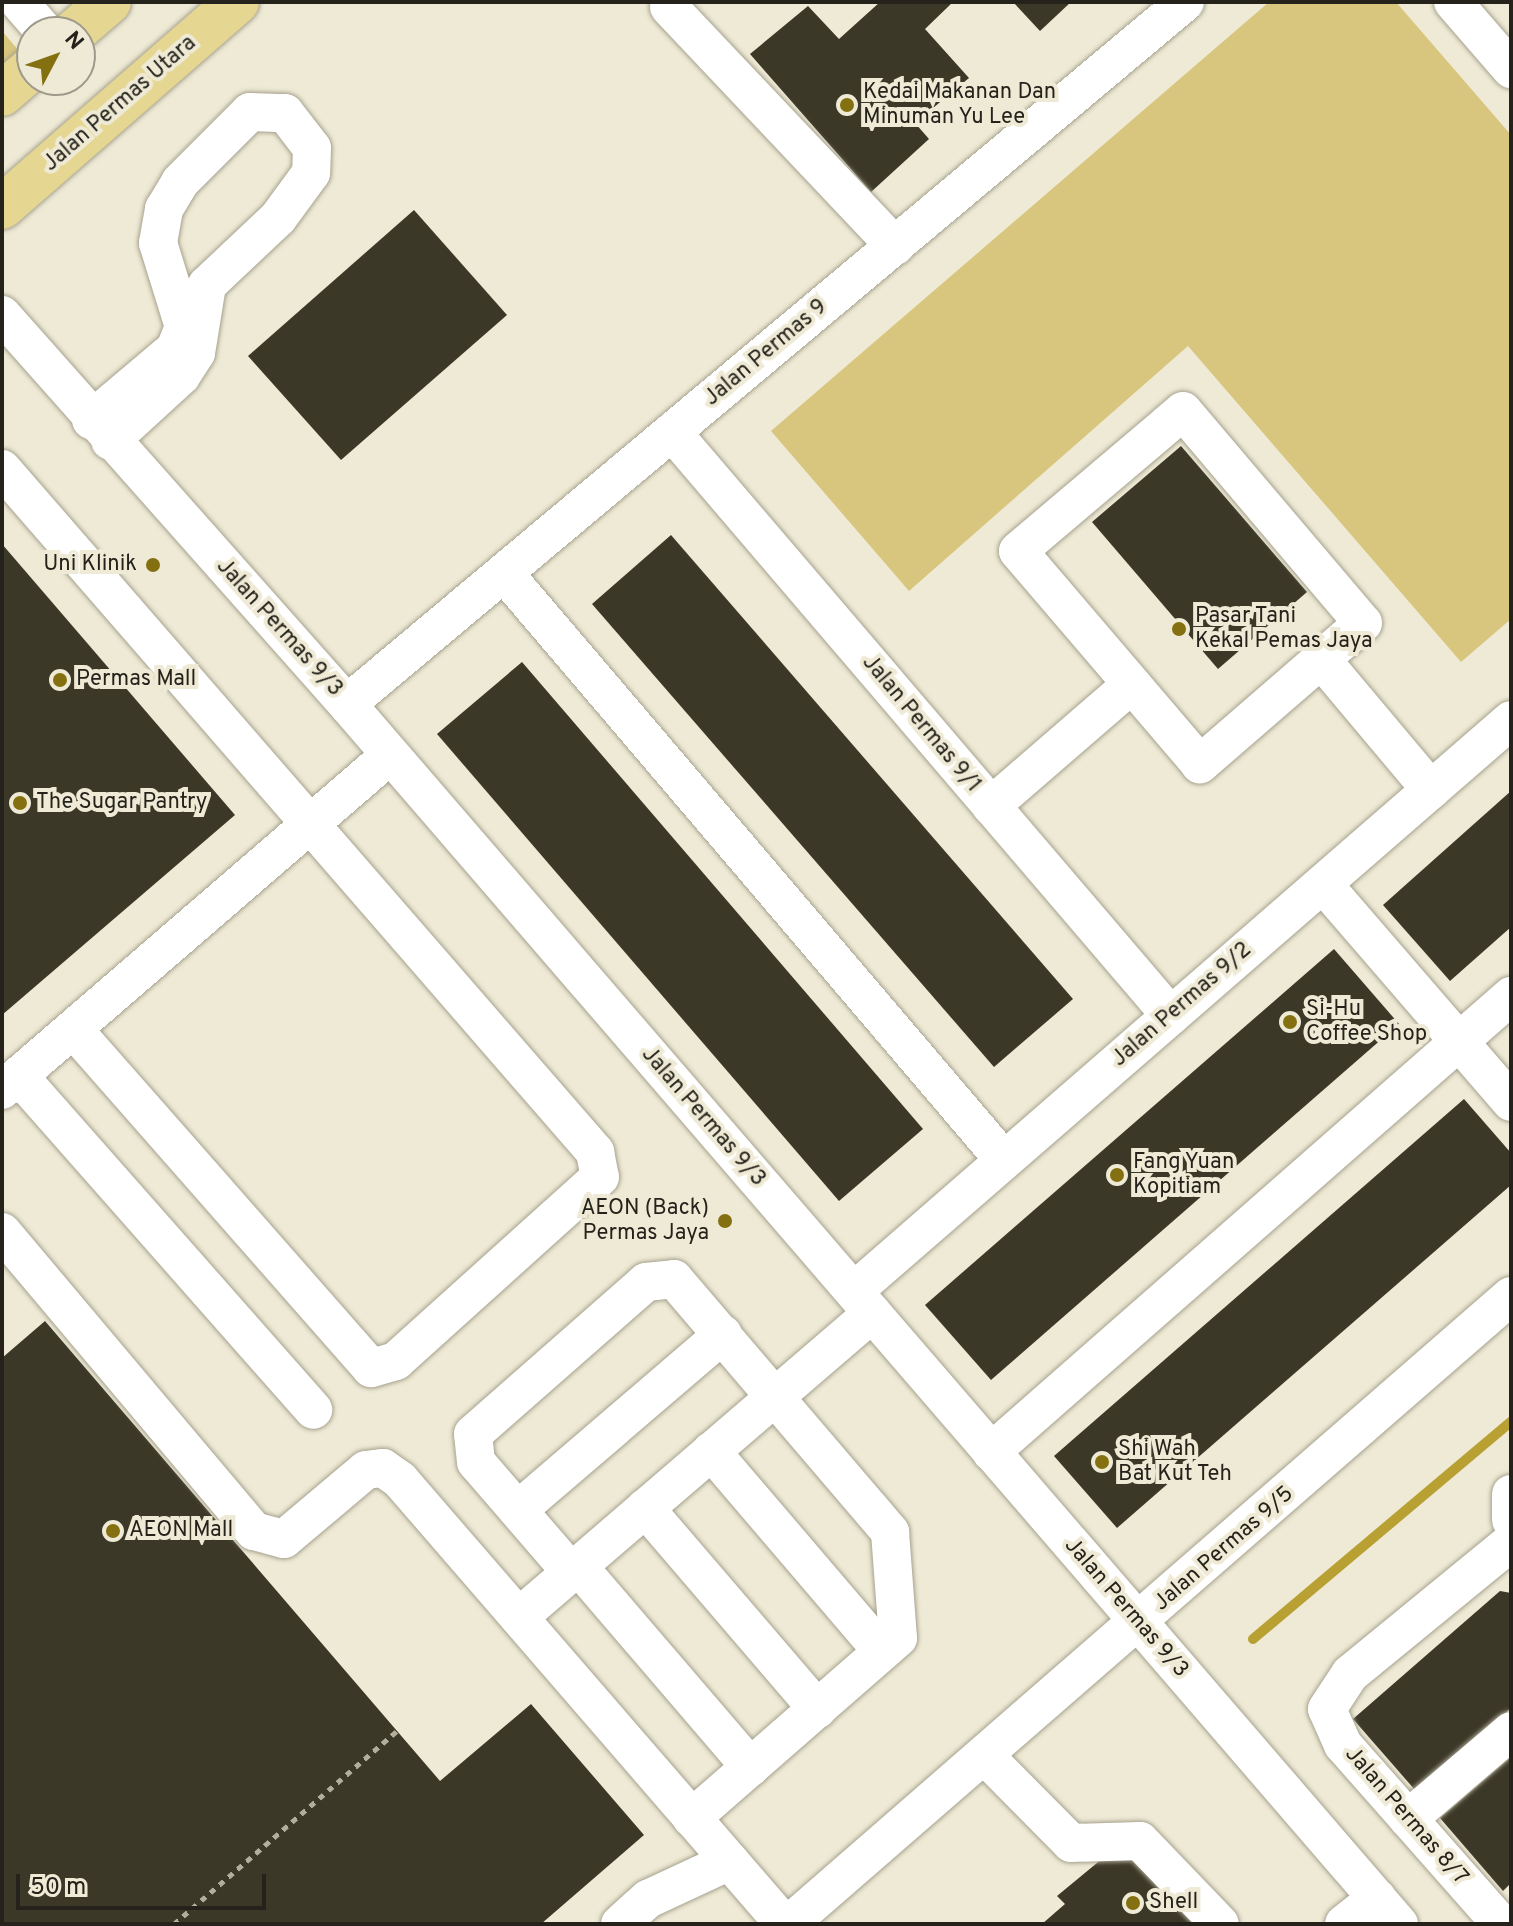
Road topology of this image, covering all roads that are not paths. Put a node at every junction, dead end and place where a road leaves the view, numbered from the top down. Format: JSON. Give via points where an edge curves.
{"nodes":[{"id":1,"x":237,"y":2,"type":"edge"},
{"id":2,"x":1185,"y":2,"type":"edge"},
{"id":3,"x":1453,"y":2,"type":"edge"},
{"id":4,"x":669,"y":7,"type":"dead end"},
{"id":5,"x":1511,"y":69,"type":"edge"},
{"id":6,"x":2,"y":207,"type":"edge"},
{"id":7,"x":895,"y":246,"type":"junction"},
{"id":8,"x":2,"y":315,"type":"edge"},
{"id":9,"x":101,"y":430,"type":"junction"},
{"id":10,"x":672,"y":432,"type":"junction"},
{"id":11,"x":2,"y":469,"type":"edge"},
{"id":12,"x":504,"y":573,"type":"junction"},
{"id":13,"x":1321,"y":659,"type":"junction"},
{"id":14,"x":1132,"y":684,"type":"junction"},
{"id":15,"x":347,"y":704,"type":"junction"},
{"id":16,"x":1511,"y":720,"type":"edge"},
{"id":17,"x":389,"y":756,"type":"junction"},
{"id":18,"x":1431,"y":790,"type":"junction"},
{"id":19,"x":991,"y":806,"type":"junction"},
{"id":20,"x":313,"y":822,"type":"junction"},
{"id":21,"x":1323,"y":884,"type":"junction"},
{"id":22,"x":1511,"y":996,"type":"edge"},
{"id":23,"x":1171,"y":1016,"type":"junction"},
{"id":24,"x":73,"y":1029,"type":"junction"},
{"id":25,"x":1459,"y":1042,"type":"junction"},
{"id":26,"x":10,"y":1083,"type":"edge"},
{"id":27,"x":1511,"y":1102,"type":"edge"},
{"id":28,"x":1004,"y":1160,"type":"junction"},
{"id":29,"x":2,"y":1232,"type":"edge"},
{"id":30,"x":1511,"y":1296,"type":"edge"},
{"id":31,"x":863,"y":1302,"type":"junction"},
{"id":32,"x":723,"y":1334,"type":"junction"},
{"id":33,"x":776,"y":1395,"type":"junction"},
{"id":34,"x":313,"y":1410,"type":"dead end"},
{"id":35,"x":711,"y":1451,"type":"junction"},
{"id":36,"x":991,"y":1452,"type":"junction"},
{"id":37,"x":645,"y":1508,"type":"junction"},
{"id":38,"x":518,"y":1510,"type":"junction"},
{"id":39,"x":1511,"y":1542,"type":"edge"},
{"id":40,"x":574,"y":1569,"type":"junction"},
{"id":41,"x":519,"y":1617,"type":"junction"},
{"id":42,"x":1140,"y":1624,"type":"junction"},
{"id":43,"x":882,"y":1651,"type":"junction"},
{"id":44,"x":817,"y":1709,"type":"junction"},
{"id":45,"x":1511,"y":1731,"type":"edge"},
{"id":46,"x":985,"y":1756,"type":"junction"},
{"id":47,"x":750,"y":1767,"type":"junction"},
{"id":48,"x":1408,"y":1819,"type":"junction"},
{"id":49,"x":710,"y":1839,"type":"junction"},
{"id":50,"x":1388,"y":1911,"type":"edge"},
{"id":51,"x":620,"y":1924,"type":"edge"},
{"id":52,"x":787,"y":1924,"type":"edge"},
{"id":53,"x":1220,"y":1924,"type":"edge"},
{"id":54,"x":1344,"y":1924,"type":"edge"},
{"id":55,"x":1501,"y":1924,"type":"edge"}],
"edges":[{"from":1,"to":6,"type":"main road","name":"Jalan Permas Utara"},
{"from":2,"to":7,"type":"street","name":"Jalan Permas 9"},
{"from":3,"to":5,"type":"street"},
{"from":4,"to":7,"type":"street"},
{"from":7,"to":10,"type":"street","name":"Jalan Permas 9"},
{"from":8,"to":9,"type":"street","name":"Jalan Permas 9/3"},
{"from":9,"to":9,"type":"street","via":[[175,349],[184,327],[158,243],[164,209],[180,182],[250,112],[285,113],[312,148],[311,173],[278,218],[207,285],[196,353],[181,376]]},
{"from":9,"to":15,"type":"street","name":"Jalan Permas 9/3"},
{"from":10,"to":12,"type":"street","name":"Jalan Permas 9"},
{"from":10,"to":19,"type":"street","name":"Jalan Permas 9/1"},
{"from":11,"to":20,"type":"street"},
{"from":12,"to":15,"type":"street","name":"Jalan Permas 9"},
{"from":12,"to":28,"type":"street"},
{"from":13,"to":14,"type":"street","via":[[1200,764]]},
{"from":13,"to":14,"type":"street","via":[[1363,623],[1183,411],[1018,551]]},
{"from":13,"to":18,"type":"street"},
{"from":14,"to":19,"type":"street"},
{"from":15,"to":17,"type":"street","name":"Jalan Permas 9/3"},
{"from":16,"to":18,"type":"street","name":"Jalan Permas 9/2"},
{"from":17,"to":20,"type":"street"},
{"from":17,"to":31,"type":"street","name":"Jalan Permas 9/3"},
{"from":18,"to":21,"type":"street","name":"Jalan Permas 9/2"},
{"from":19,"to":23,"type":"street","name":"Jalan Permas 9/1"},
{"from":20,"to":24,"type":"street"},
{"from":20,"to":24,"type":"street","via":[[601,1162],[595,1188],[396,1361],[371,1368]]},
{"from":21,"to":23,"type":"street","name":"Jalan Permas 9/2"},
{"from":21,"to":25,"type":"street"},
{"from":22,"to":25,"type":"street"},
{"from":23,"to":28,"type":"street","name":"Jalan Permas 9/2"},
{"from":24,"to":26,"type":"street"},
{"from":25,"to":27,"type":"street"},
{"from":25,"to":36,"type":"street"},
{"from":26,"to":34,"type":"street"},
{"from":28,"to":31,"type":"street","name":"Jalan Permas 9/2"},
{"from":29,"to":41,"type":"street","via":[[254,1531],[284,1539],[366,1470],[383,1468]]},
{"from":30,"to":42,"type":"street","name":"Jalan Permas 9/5"},
{"from":31,"to":33,"type":"street","name":"Jalan Permas 9/2"},
{"from":31,"to":36,"type":"street","name":"Jalan Permas 9/3"},
{"from":32,"to":33,"type":"street"},
{"from":32,"to":38,"type":"street"},
{"from":32,"to":38,"type":"street","via":[[674,1279],[646,1282],[473,1434],[476,1462]]},
{"from":33,"to":35,"type":"street","name":"Jalan Permas 9/2"},
{"from":33,"to":43,"type":"street","via":[[890,1532],[898,1638]]},
{"from":35,"to":37,"type":"street","name":"Jalan Permas 9/2"},
{"from":35,"to":43,"type":"street"},
{"from":36,"to":42,"type":"street","name":"Jalan Permas 9/3"},
{"from":37,"to":40,"type":"street","name":"Jalan Permas 9/2"},
{"from":37,"to":44,"type":"street"},
{"from":38,"to":40,"type":"street"},
{"from":39,"to":48,"type":"street","name":"Jalan Permas 8/7","via":[[1350,1674],[1327,1709],[1343,1745]]},
{"from":40,"to":41,"type":"street","name":"Jalan Permas 9/2"},
{"from":40,"to":47,"type":"street"},
{"from":41,"to":49,"type":"street"},
{"from":42,"to":46,"type":"street","name":"Jalan Permas 9/5"},
{"from":42,"to":50,"type":"street","name":"Jalan Permas 9/3"},
{"from":43,"to":44,"type":"street"},
{"from":44,"to":47,"type":"street"},
{"from":45,"to":48,"type":"street"},
{"from":46,"to":52,"type":"street","name":"Jalan Permas 9/5"},
{"from":46,"to":53,"type":"street","via":[[1071,1843],[1140,1841]]},
{"from":47,"to":49,"type":"street"},
{"from":48,"to":55,"type":"street","name":"Jalan Permas 8/7"},
{"from":49,"to":51,"type":"street"},
{"from":49,"to":52,"type":"street"},
{"from":50,"to":54,"type":"street"}]}
